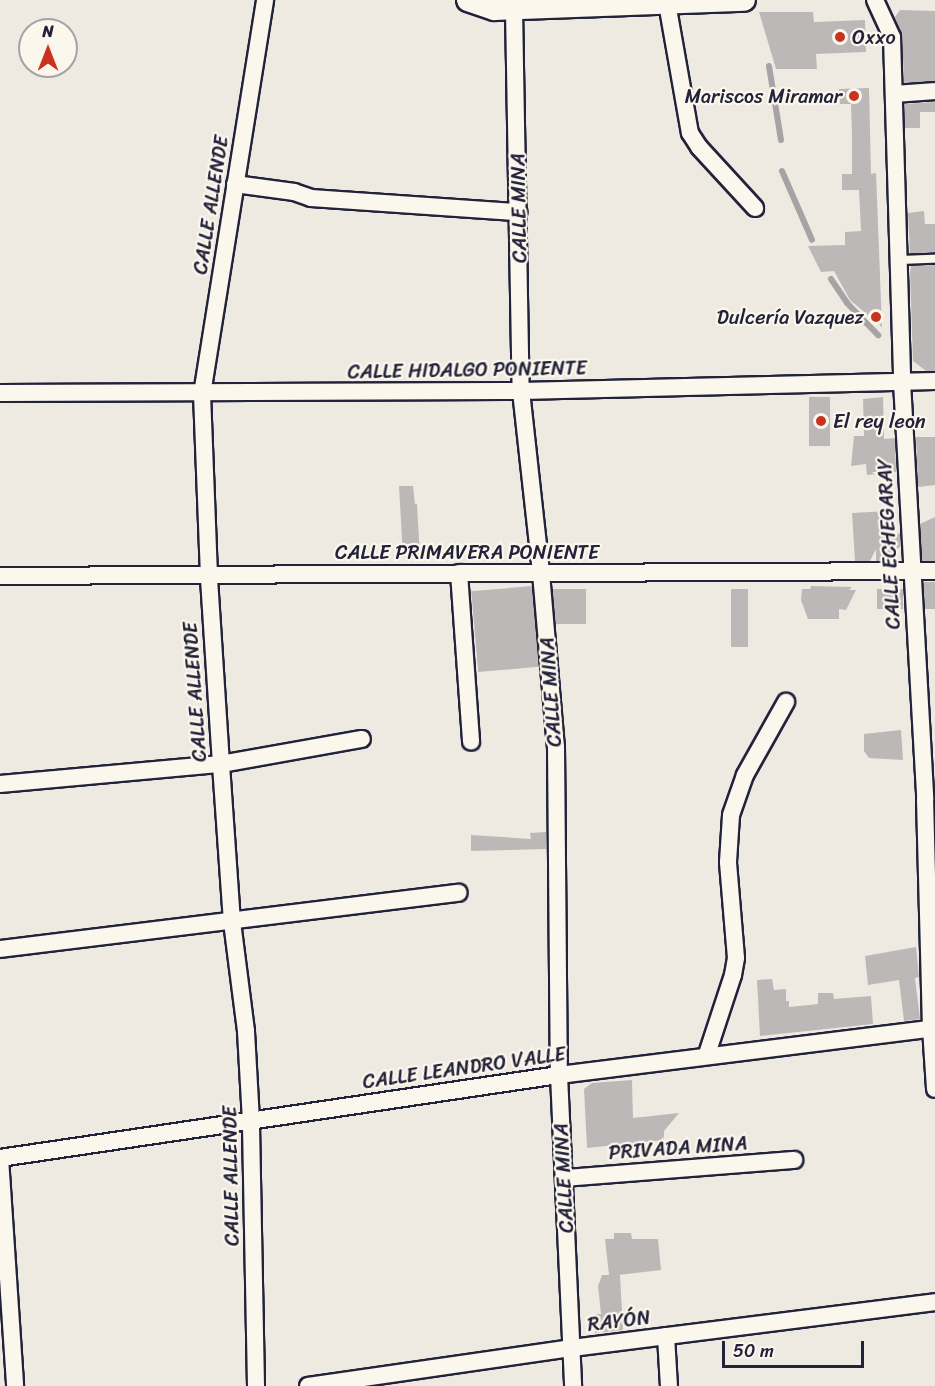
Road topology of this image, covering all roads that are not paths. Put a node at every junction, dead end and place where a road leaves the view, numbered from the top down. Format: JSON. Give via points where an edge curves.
{"nodes":[{"id":1,"x":265,"y":0,"type":"edge"},
{"id":2,"x":468,"y":0,"type":"edge"},
{"id":3,"x":744,"y":0,"type":"edge"},
{"id":4,"x":875,"y":0,"type":"edge"},
{"id":5,"x":667,"y":3,"type":"junction"},
{"id":6,"x":514,"y":4,"type":"edge"},
{"id":7,"x":935,"y":92,"type":"edge"},
{"id":8,"x":895,"y":94,"type":"junction"},
{"id":9,"x":235,"y":184,"type":"junction"},
{"id":10,"x":755,"y":208,"type":"dead end"},
{"id":11,"x":519,"y":212,"type":"junction"},
{"id":12,"x":935,"y":259,"type":"edge"},
{"id":13,"x":898,"y":260,"type":"junction"},
{"id":14,"x":935,"y":381,"type":"edge"},
{"id":15,"x":902,"y":382,"type":"junction"},
{"id":16,"x":521,"y":391,"type":"junction"},
{"id":17,"x":0,"y":393,"type":"edge"},
{"id":18,"x":202,"y":393,"type":"junction"},
{"id":19,"x":911,"y":571,"type":"junction"},
{"id":20,"x":935,"y":571,"type":"edge"},
{"id":21,"x":459,"y":573,"type":"junction"},
{"id":22,"x":541,"y":573,"type":"junction"},
{"id":23,"x":0,"y":576,"type":"edge"},
{"id":24,"x":209,"y":576,"type":"junction"},
{"id":25,"x":786,"y":702,"type":"dead end"},
{"id":26,"x":362,"y":739,"type":"dead end"},
{"id":27,"x":471,"y":742,"type":"dead end"},
{"id":28,"x":221,"y":764,"type":"junction"},
{"id":29,"x":0,"y":784,"type":"edge"},
{"id":30,"x":459,"y":893,"type":"dead end"},
{"id":31,"x":232,"y":922,"type":"junction"},
{"id":32,"x":0,"y":949,"type":"edge"},
{"id":33,"x":933,"y":1028,"type":"edge"},
{"id":34,"x":706,"y":1054,"type":"junction"},
{"id":35,"x":559,"y":1075,"type":"junction"},
{"id":36,"x":935,"y":1089,"type":"edge"},
{"id":37,"x":251,"y":1121,"type":"junction"},
{"id":38,"x":0,"y":1158,"type":"edge"},
{"id":39,"x":794,"y":1160,"type":"dead end"},
{"id":40,"x":565,"y":1178,"type":"junction"},
{"id":41,"x":935,"y":1302,"type":"edge"},
{"id":42,"x":666,"y":1336,"type":"junction"},
{"id":43,"x":572,"y":1348,"type":"junction"},
{"id":44,"x":15,"y":1386,"type":"edge"},
{"id":45,"x":256,"y":1386,"type":"edge"},
{"id":46,"x":308,"y":1386,"type":"edge"},
{"id":47,"x":573,"y":1386,"type":"edge"},
{"id":48,"x":669,"y":1386,"type":"edge"}],
"edges":[{"from":1,"to":9,"type":"street","name":"CALLE ALLENDE"},
{"from":2,"to":6,"type":"street","via":[[494,9]]},
{"from":3,"to":5,"type":"street"},
{"from":4,"to":8,"type":"street","name":"CALLE ECHEGARAY","via":[[892,37]]},
{"from":5,"to":6,"type":"street"},
{"from":5,"to":10,"type":"street","via":[[690,133]]},
{"from":6,"to":11,"type":"street","name":"CALLE MINA"},
{"from":7,"to":8,"type":"street"},
{"from":8,"to":13,"type":"street","name":"CALLE ECHEGARAY"},
{"from":9,"to":11,"type":"street","via":[[311,198]]},
{"from":9,"to":18,"type":"street","name":"CALLE ALLENDE"},
{"from":11,"to":16,"type":"street","name":"CALLE MINA"},
{"from":12,"to":13,"type":"lane"},
{"from":13,"to":15,"type":"street","name":"CALLE ECHEGARAY"},
{"from":14,"to":15,"type":"street","name":"CALLE HIDALGO PONIENTE"},
{"from":15,"to":16,"type":"street","name":"CALLE HIDALGO PONIENTE"},
{"from":15,"to":19,"type":"street","name":"CALLE ECHEGARAY"},
{"from":16,"to":18,"type":"street","name":"CALLE HIDALGO PONIENTE"},
{"from":16,"to":22,"type":"street","name":"CALLE MINA"},
{"from":17,"to":18,"type":"street","name":"CALLE HIDALGO PONIENTE"},
{"from":18,"to":24,"type":"street","name":"CALLE ALLENDE"},
{"from":19,"to":20,"type":"street","name":"CALLE PRIMAVERA PONIENTE"},
{"from":19,"to":22,"type":"street","name":"CALLE PRIMAVERA PONIENTE"},
{"from":19,"to":33,"type":"street","name":"CALLE ECHEGARAY","via":[[925,799]]},
{"from":21,"to":22,"type":"street","name":"CALLE PRIMAVERA PONIENTE"},
{"from":21,"to":24,"type":"street","name":"CALLE PRIMAVERA PONIENTE"},
{"from":21,"to":27,"type":"street"},
{"from":22,"to":35,"type":"street","name":"CALLE MINA","via":[[556,747]]},
{"from":23,"to":24,"type":"street","name":"CALLE PRIMAVERA PONIENTE"},
{"from":24,"to":28,"type":"street","name":"CALLE ALLENDE"},
{"from":25,"to":34,"type":"street","via":[[745,775],[731,814],[728,862],[736,958]]},
{"from":26,"to":28,"type":"street"},
{"from":28,"to":29,"type":"street"},
{"from":28,"to":31,"type":"street","name":"CALLE ALLENDE"},
{"from":30,"to":31,"type":"street"},
{"from":31,"to":32,"type":"street"},
{"from":31,"to":37,"type":"street","name":"CALLE ALLENDE","via":[[246,1031]]},
{"from":33,"to":34,"type":"street","name":"CALLE LEANDRO VALLE"},
{"from":33,"to":36,"type":"street","name":"CALLE ECHEGARAY"},
{"from":34,"to":35,"type":"street","name":"CALLE LEANDRO VALLE"},
{"from":35,"to":37,"type":"street","name":"CALLE LEANDRO VALLE"},
{"from":35,"to":40,"type":"street","name":"CALLE MINA"},
{"from":37,"to":38,"type":"street","name":"CALLE LEANDRO VALLE"},
{"from":37,"to":45,"type":"street","name":"CALLE ALLENDE"},
{"from":38,"to":44,"type":"street"},
{"from":39,"to":40,"type":"street","name":"PRIVADA MINA"},
{"from":40,"to":43,"type":"street","name":"CALLE MINA"},
{"from":41,"to":42,"type":"street","name":"RAYÓN"},
{"from":42,"to":43,"type":"street","name":"RAYÓN"},
{"from":42,"to":48,"type":"street"},
{"from":43,"to":46,"type":"street","name":"RAYÓN"},
{"from":43,"to":47,"type":"street","name":"CALLE MINA"}]}
